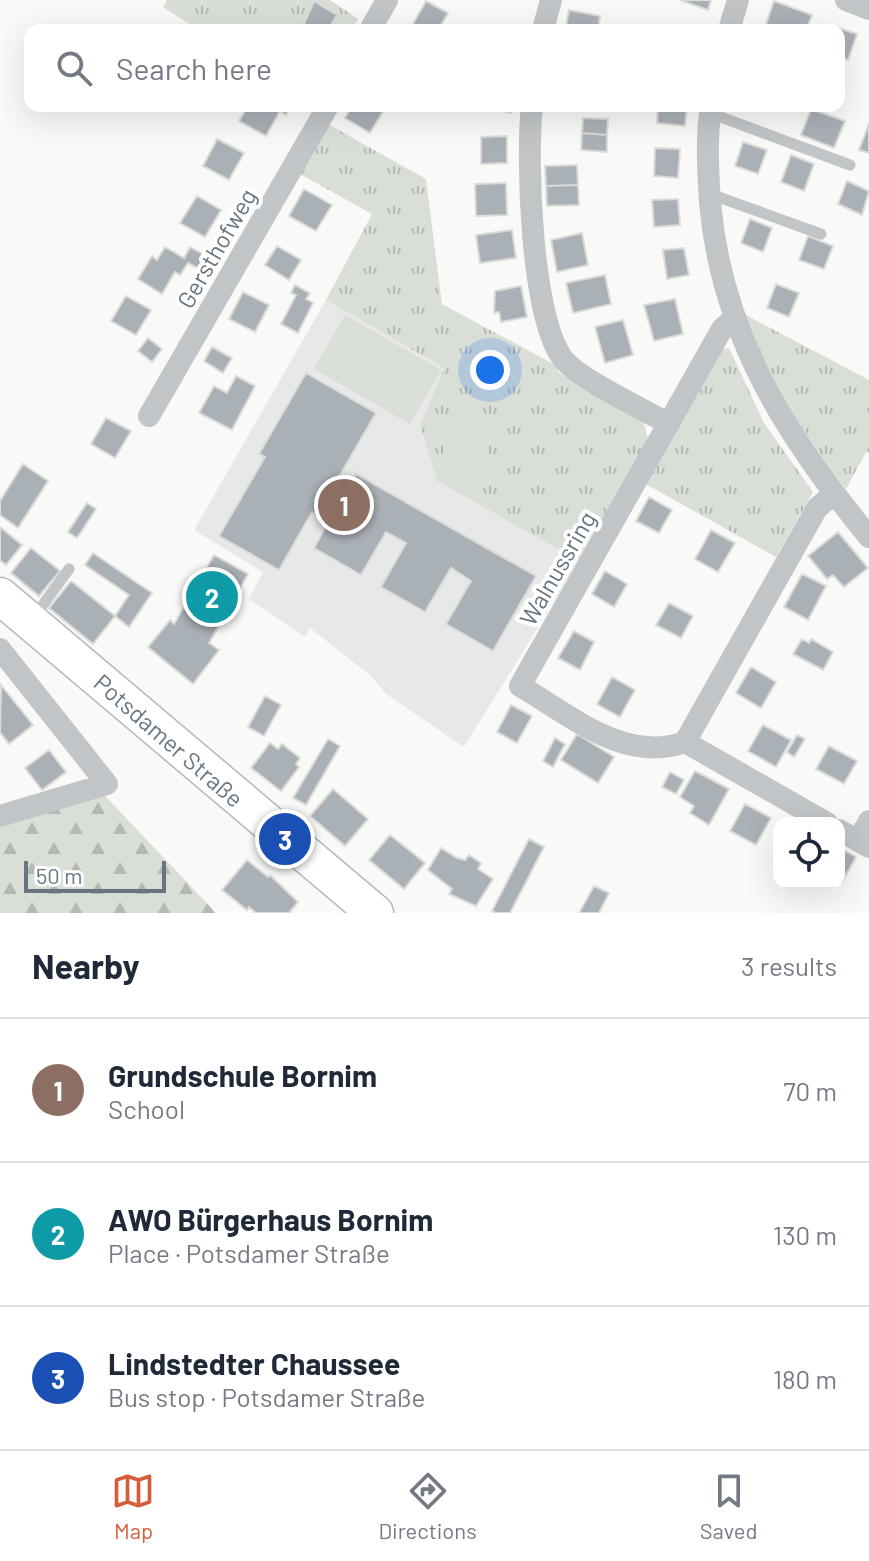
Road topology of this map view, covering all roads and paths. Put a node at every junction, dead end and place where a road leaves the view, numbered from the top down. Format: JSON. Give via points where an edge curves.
{"nodes":[{"id":1,"x":387,"y":0,"type":"edge"},
{"id":2,"x":551,"y":0,"type":"edge"},
{"id":3,"x":738,"y":0,"type":"edge"},
{"id":4,"x":846,"y":0,"type":"edge"},
{"id":5,"x":869,"y":9,"type":"edge"},
{"id":6,"x":373,"y":24,"type":"edge"},
{"id":7,"x":545,"y":24,"type":"edge"},
{"id":8,"x":731,"y":24,"type":"edge"},
{"id":9,"x":325,"y":112,"type":"edge"},
{"id":10,"x":532,"y":112,"type":"edge"},
{"id":11,"x":710,"y":112,"type":"edge"},
{"id":12,"x":715,"y":112,"type":"edge"},
{"id":13,"x":850,"y":165,"type":"dead end"},
{"id":14,"x":710,"y":194,"type":"junction"},
{"id":15,"x":821,"y":234,"type":"dead end"},
{"id":16,"x":733,"y":319,"type":"junction"},
{"id":17,"x":149,"y":416,"type":"dead end"},
{"id":18,"x":669,"y":424,"type":"junction"},
{"id":19,"x":834,"y":494,"type":"junction"},
{"id":20,"x":869,"y":537,"type":"edge"},
{"id":21,"x":69,"y":569,"type":"dead end"},
{"id":22,"x":0,"y":596,"type":"edge"},
{"id":23,"x":30,"y":621,"type":"junction"},
{"id":24,"x":0,"y":649,"type":"edge"},
{"id":25,"x":685,"y":742,"type":"junction"},
{"id":26,"x":0,"y":816,"type":"edge"},
{"id":27,"x":816,"y":817,"type":"edge"},
{"id":28,"x":375,"y":913,"type":"edge"}],
"edges":[{"from":1,"to":6,"type":"street"},
{"from":2,"to":7,"type":"street"},
{"from":3,"to":8,"type":"street"},
{"from":4,"to":5,"type":"street"},
{"from":9,"to":17,"type":"street","name":"Gersthofweg"},
{"from":10,"to":18,"type":"street","via":[[531,219],[558,351],[571,367]]},
{"from":11,"to":14,"type":"street"},
{"from":12,"to":13,"type":"lane"},
{"from":14,"to":15,"type":"lane"},
{"from":14,"to":16,"type":"street"},
{"from":16,"to":18,"type":"street","name":"Walnussring","via":[[722,329]]},
{"from":16,"to":19,"type":"street","via":[[778,413]]},
{"from":18,"to":25,"type":"street","name":"Walnussring","via":[[520,686],[622,744],[655,750]]},
{"from":19,"to":20,"type":"street"},
{"from":19,"to":25,"type":"street","via":[[817,508]]},
{"from":21,"to":23,"type":"lane"},
{"from":22,"to":23,"type":"main road","name":"Potsdamer Straße"},
{"from":23,"to":28,"type":"main road","name":"Potsdamer Straße"},
{"from":24,"to":26,"type":"street","via":[[107,784]]},
{"from":25,"to":27,"type":"street"}]}
